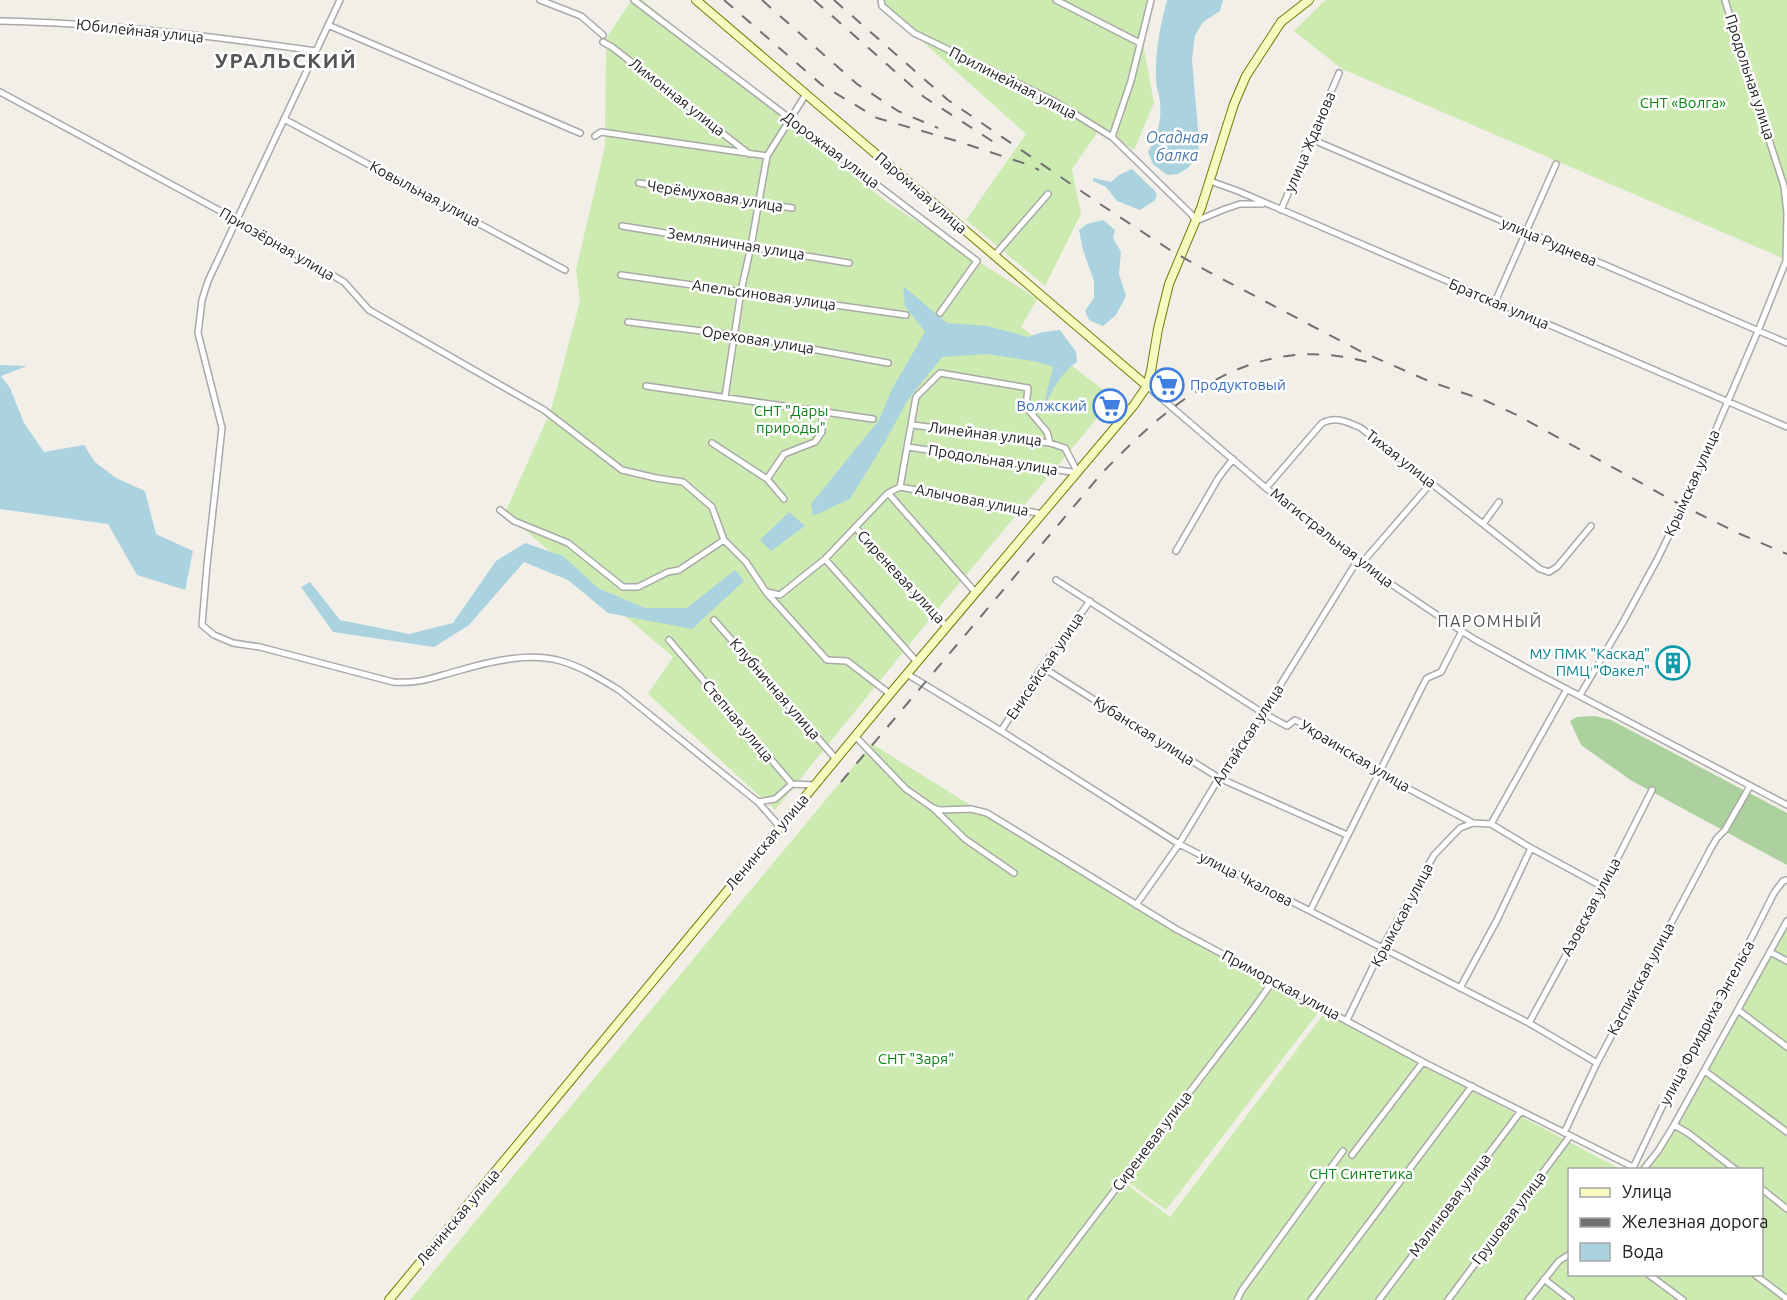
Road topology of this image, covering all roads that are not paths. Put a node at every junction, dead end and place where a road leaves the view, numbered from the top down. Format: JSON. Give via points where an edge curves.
{"nodes":[{"id":1,"x":340,"y":0,"type":"edge"},
{"id":2,"x":540,"y":0,"type":"edge"},
{"id":3,"x":634,"y":0,"type":"edge"},
{"id":4,"x":696,"y":0,"type":"edge"},
{"id":5,"x":881,"y":0,"type":"edge"},
{"id":6,"x":1056,"y":0,"type":"edge"},
{"id":7,"x":1151,"y":0,"type":"edge"},
{"id":8,"x":1309,"y":0,"type":"edge"},
{"id":9,"x":1725,"y":0,"type":"edge"},
{"id":10,"x":0,"y":21,"type":"edge"},
{"id":11,"x":328,"y":25,"type":"junction"},
{"id":12,"x":603,"y":35,"type":"dead end"},
{"id":13,"x":603,"y":42,"type":"dead end"},
{"id":14,"x":1140,"y":44,"type":"junction"},
{"id":15,"x":316,"y":51,"type":"junction"},
{"id":16,"x":1339,"y":73,"type":"dead end"},
{"id":17,"x":0,"y":92,"type":"edge"},
{"id":18,"x":806,"y":94,"type":"junction"},
{"id":19,"x":284,"y":119,"type":"junction"},
{"id":20,"x":791,"y":119,"type":"junction"},
{"id":21,"x":580,"y":133,"type":"dead end"},
{"id":22,"x":595,"y":136,"type":"dead end"},
{"id":23,"x":1112,"y":137,"type":"junction"},
{"id":24,"x":1311,"y":139,"type":"junction"},
{"id":25,"x":749,"y":154,"type":"junction"},
{"id":26,"x":767,"y":156,"type":"junction"},
{"id":27,"x":1556,"y":164,"type":"dead end"},
{"id":28,"x":1210,"y":182,"type":"junction"},
{"id":29,"x":639,"y":183,"type":"dead end"},
{"id":30,"x":1048,"y":194,"type":"dead end"},
{"id":31,"x":758,"y":202,"type":"junction"},
{"id":32,"x":1266,"y":204,"type":"junction"},
{"id":33,"x":792,"y":208,"type":"dead end"},
{"id":34,"x":1281,"y":210,"type":"junction"},
{"id":35,"x":237,"y":220,"type":"junction"},
{"id":36,"x":1196,"y":221,"type":"junction"},
{"id":37,"x":622,"y":226,"type":"dead end"},
{"id":38,"x":1527,"y":232,"type":"junction"},
{"id":39,"x":752,"y":246,"type":"junction"},
{"id":40,"x":994,"y":256,"type":"junction"},
{"id":41,"x":1786,"y":261,"type":"edge"},
{"id":42,"x":849,"y":263,"type":"dead end"},
{"id":43,"x":565,"y":270,"type":"dead end"},
{"id":44,"x":621,"y":275,"type":"dead end"},
{"id":45,"x":741,"y":291,"type":"junction"},
{"id":46,"x":1495,"y":302,"type":"junction"},
{"id":47,"x":940,"y":313,"type":"dead end"},
{"id":48,"x":906,"y":315,"type":"dead end"},
{"id":49,"x":628,"y":322,"type":"dead end"},
{"id":50,"x":1758,"y":331,"type":"junction"},
{"id":51,"x":735,"y":335,"type":"junction"},
{"id":52,"x":1787,"y":343,"type":"edge"},
{"id":53,"x":888,"y":363,"type":"dead end"},
{"id":54,"x":646,"y":386,"type":"dead end"},
{"id":55,"x":1147,"y":386,"type":"junction"},
{"id":56,"x":725,"y":398,"type":"junction"},
{"id":57,"x":1728,"y":403,"type":"junction"},
{"id":58,"x":822,"y":411,"type":"junction"},
{"id":59,"x":873,"y":419,"type":"dead end"},
{"id":60,"x":913,"y":425,"type":"junction"},
{"id":61,"x":1787,"y":427,"type":"edge"},
{"id":62,"x":712,"y":443,"type":"dead end"},
{"id":63,"x":1050,"y":443,"type":"junction"},
{"id":64,"x":908,"y":447,"type":"junction"},
{"id":65,"x":1233,"y":459,"type":"junction"},
{"id":66,"x":1078,"y":473,"type":"junction"},
{"id":67,"x":767,"y":479,"type":"junction"},
{"id":68,"x":1431,"y":483,"type":"junction"},
{"id":69,"x":900,"y":487,"type":"junction"},
{"id":70,"x":1266,"y":488,"type":"junction"},
{"id":71,"x":888,"y":493,"type":"junction"},
{"id":72,"x":784,"y":499,"type":"dead end"},
{"id":73,"x":1499,"y":502,"type":"dead end"},
{"id":74,"x":500,"y":510,"type":"dead end"},
{"id":75,"x":1043,"y":514,"type":"junction"},
{"id":76,"x":1483,"y":524,"type":"junction"},
{"id":77,"x":1591,"y":526,"type":"dead end"},
{"id":78,"x":855,"y":527,"type":"junction"},
{"id":79,"x":724,"y":540,"type":"junction"},
{"id":80,"x":1176,"y":551,"type":"dead end"},
{"id":81,"x":825,"y":559,"type":"junction"},
{"id":82,"x":1359,"y":563,"type":"junction"},
{"id":83,"x":1056,"y":580,"type":"dead end"},
{"id":84,"x":766,"y":591,"type":"junction"},
{"id":85,"x":976,"y":593,"type":"junction"},
{"id":86,"x":1090,"y":601,"type":"junction"},
{"id":87,"x":714,"y":620,"type":"dead end"},
{"id":88,"x":946,"y":627,"type":"junction"},
{"id":89,"x":1462,"y":631,"type":"junction"},
{"id":90,"x":669,"y":640,"type":"dead end"},
{"id":91,"x":917,"y":662,"type":"junction"},
{"id":92,"x":1042,"y":668,"type":"junction"},
{"id":93,"x":907,"y":674,"type":"junction"},
{"id":94,"x":1567,"y":689,"type":"junction"},
{"id":95,"x":890,"y":694,"type":"junction"},
{"id":96,"x":1580,"y":695,"type":"junction"},
{"id":97,"x":1263,"y":713,"type":"junction"},
{"id":98,"x":1001,"y":732,"type":"junction"},
{"id":99,"x":855,"y":736,"type":"junction"},
{"id":100,"x":836,"y":759,"type":"junction"},
{"id":101,"x":1379,"y":773,"type":"junction"},
{"id":102,"x":1219,"y":778,"type":"junction"},
{"id":103,"x":792,"y":784,"type":"junction"},
{"id":104,"x":814,"y":785,"type":"junction"},
{"id":105,"x":1750,"y":786,"type":"junction"},
{"id":106,"x":1652,"y":790,"type":"dead end"},
{"id":107,"x":758,"y":802,"type":"junction"},
{"id":108,"x":1787,"y":805,"type":"edge"},
{"id":109,"x":933,"y":808,"type":"junction"},
{"id":110,"x":1473,"y":823,"type":"junction"},
{"id":111,"x":1491,"y":824,"type":"junction"},
{"id":112,"x":780,"y":827,"type":"junction"},
{"id":113,"x":1347,"y":835,"type":"junction"},
{"id":114,"x":1179,"y":844,"type":"junction"},
{"id":115,"x":1531,"y":848,"type":"junction"},
{"id":116,"x":1014,"y":873,"type":"dead end"},
{"id":117,"x":1787,"y":880,"type":"edge"},
{"id":118,"x":1603,"y":887,"type":"junction"},
{"id":119,"x":1136,"y":905,"type":"junction"},
{"id":120,"x":1310,"y":911,"type":"junction"},
{"id":121,"x":1787,"y":921,"type":"edge"},
{"id":122,"x":1383,"y":948,"type":"junction"},
{"id":123,"x":1770,"y":952,"type":"junction"},
{"id":124,"x":1787,"y":961,"type":"edge"},
{"id":125,"x":1273,"y":981,"type":"junction"},
{"id":126,"x":1460,"y":988,"type":"junction"},
{"id":127,"x":1738,"y":1010,"type":"junction"},
{"id":128,"x":1347,"y":1020,"type":"junction"},
{"id":129,"x":1529,"y":1023,"type":"junction"},
{"id":130,"x":1787,"y":1047,"type":"edge"},
{"id":131,"x":1423,"y":1062,"type":"junction"},
{"id":132,"x":1597,"y":1063,"type":"junction"},
{"id":133,"x":1705,"y":1071,"type":"junction"},
{"id":134,"x":1472,"y":1086,"type":"junction"},
{"id":135,"x":1521,"y":1111,"type":"junction"},
{"id":136,"x":1674,"y":1125,"type":"junction"},
{"id":137,"x":1787,"y":1132,"type":"edge"},
{"id":138,"x":1564,"y":1133,"type":"junction"},
{"id":139,"x":1570,"y":1136,"type":"junction"},
{"id":140,"x":1343,"y":1151,"type":"dead end"},
{"id":141,"x":1352,"y":1155,"type":"dead end"},
{"id":142,"x":1633,"y":1168,"type":"edge"},
{"id":143,"x":1645,"y":1168,"type":"edge"},
{"id":144,"x":1733,"y":1168,"type":"edge"},
{"id":145,"x":1763,"y":1191,"type":"edge"},
{"id":146,"x":1787,"y":1209,"type":"edge"},
{"id":147,"x":1568,"y":1255,"type":"edge"},
{"id":148,"x":1649,"y":1276,"type":"edge"},
{"id":149,"x":1755,"y":1276,"type":"edge"},
{"id":150,"x":1544,"y":1279,"type":"junction"},
{"id":151,"x":393,"y":1298,"type":"edge"},
{"id":152,"x":1787,"y":1299,"type":"edge"},
{"id":153,"x":1031,"y":1300,"type":"edge"},
{"id":154,"x":1237,"y":1300,"type":"edge"},
{"id":155,"x":1311,"y":1300,"type":"edge"},
{"id":156,"x":1379,"y":1300,"type":"edge"},
{"id":157,"x":1448,"y":1300,"type":"edge"},
{"id":158,"x":1528,"y":1300,"type":"edge"},
{"id":159,"x":1571,"y":1300,"type":"edge"},
{"id":160,"x":1683,"y":1300,"type":"edge"}],
"edges":[{"from":1,"to":11,"type":"street"},
{"from":2,"to":12,"type":"street","via":[[581,16]]},
{"from":3,"to":20,"type":"street","name":"Дорожная улица"},
{"from":4,"to":18,"type":"street","name":"Паромная улица"},
{"from":5,"to":23,"type":"street","name":"Прилинейная улица","via":[[882,6],[914,33],[1054,101]]},
{"from":6,"to":14,"type":"street"},
{"from":7,"to":14,"type":"street"},
{"from":8,"to":28,"type":"street","via":[[1281,22],[1246,76]]},
{"from":9,"to":41,"type":"street","name":"Продольная улица","via":[[1784,186]]},
{"from":10,"to":15,"type":"street","name":"Юбилейная улица","via":[[112,27]]},
{"from":11,"to":15,"type":"street"},
{"from":11,"to":21,"type":"street"},
{"from":13,"to":25,"type":"street","name":"Лимонная улица"},
{"from":14,"to":23,"type":"street"},
{"from":15,"to":19,"type":"street"},
{"from":16,"to":24,"type":"street","name":"улица Жданова"},
{"from":17,"to":35,"type":"street","name":"Приозёрная улица"},
{"from":18,"to":20,"type":"street"},
{"from":18,"to":40,"type":"street","name":"Паромная улица"},
{"from":19,"to":35,"type":"street"},
{"from":19,"to":43,"type":"street","name":"Ковыльная улица"},
{"from":20,"to":26,"type":"street"},
{"from":20,"to":47,"type":"street","name":"Дорожная улица","via":[[977,261]]},
{"from":22,"to":25,"type":"street","via":[[601,132]]},
{"from":23,"to":36,"type":"street","name":"Прилинейная улица"},
{"from":24,"to":34,"type":"street","name":"улица Жданова"},
{"from":24,"to":38,"type":"street","name":"улица Руднева"},
{"from":25,"to":26,"type":"street"},
{"from":26,"to":31,"type":"street"},
{"from":27,"to":38,"type":"street"},
{"from":28,"to":32,"type":"street","name":"Братская улица"},
{"from":28,"to":36,"type":"street"},
{"from":29,"to":31,"type":"street","name":"Черёмуховая улица"},
{"from":30,"to":40,"type":"street"},
{"from":31,"to":33,"type":"street","name":"Черёмуховая улица"},
{"from":31,"to":39,"type":"street"},
{"from":32,"to":34,"type":"street","name":"Братская улица"},
{"from":32,"to":36,"type":"street","via":[[1240,204]]},
{"from":34,"to":46,"type":"street","name":"Братская улица"},
{"from":35,"to":79,"type":"street","name":"Приозёрная улица","via":[[344,282],[369,310],[544,410],[622,470],[683,482],[711,507]]},
{"from":35,"to":107,"type":"street","via":[[208,281],[198,333],[222,428],[202,625],[233,643],[393,682],[426,681],[500,661],[542,657],[562,661],[619,690]]},
{"from":36,"to":55,"type":"street","via":[[1169,284]]},
{"from":37,"to":39,"type":"street","name":"Земляничная улица"},
{"from":38,"to":46,"type":"street"},
{"from":38,"to":50,"type":"street","name":"улица Руднева"},
{"from":39,"to":42,"type":"street","name":"Земляничная улица"},
{"from":39,"to":45,"type":"street"},
{"from":40,"to":55,"type":"street","name":"Паромная улица"},
{"from":41,"to":50,"type":"street","name":"Крымская улица"},
{"from":44,"to":45,"type":"street","name":"Апельсиновая улица"},
{"from":45,"to":48,"type":"street","name":"Апельсиновая улица"},
{"from":45,"to":51,"type":"street"},
{"from":46,"to":57,"type":"street","name":"Братская улица"},
{"from":49,"to":51,"type":"street","name":"Ореховая улица"},
{"from":50,"to":52,"type":"street","name":"улица Руднева"},
{"from":50,"to":57,"type":"street","name":"Крымская улица"},
{"from":51,"to":53,"type":"street","name":"Ореховая улица"},
{"from":51,"to":56,"type":"street"},
{"from":54,"to":56,"type":"street"},
{"from":55,"to":65,"type":"street","name":"Магистральная улица"},
{"from":55,"to":66,"type":"street","name":"Ленинская улица"},
{"from":56,"to":58,"type":"street"},
{"from":57,"to":61,"type":"street","name":"Братская улица"},
{"from":57,"to":96,"type":"street","name":"Крымская улица","via":[[1658,558]]},
{"from":58,"to":59,"type":"street"},
{"from":58,"to":67,"type":"street","via":[[822,432],[816,442],[784,454]]},
{"from":60,"to":63,"type":"street","name":"Линейная улица"},
{"from":60,"to":63,"type":"street","via":[[916,397],[939,374],[1028,388],[1026,407],[1047,432]]},
{"from":60,"to":64,"type":"street"},
{"from":62,"to":67,"type":"street"},
{"from":63,"to":66,"type":"street","name":"Линейная улица","via":[[1065,448]]},
{"from":64,"to":66,"type":"street","name":"Продольная улица"},
{"from":64,"to":69,"type":"street"},
{"from":65,"to":70,"type":"street","name":"Магистральная улица"},
{"from":65,"to":80,"type":"street"},
{"from":66,"to":75,"type":"street","name":"Ленинская улица"},
{"from":67,"to":72,"type":"street"},
{"from":68,"to":70,"type":"street","name":"Тихая улица","via":[[1361,428],[1330,419],[1322,423]]},
{"from":68,"to":76,"type":"street","name":"Тихая улица"},
{"from":68,"to":82,"type":"street","name":"Алтайская улица"},
{"from":69,"to":71,"type":"street"},
{"from":69,"to":75,"type":"street","name":"Алычовая улица"},
{"from":70,"to":82,"type":"street","name":"Магистральная улица"},
{"from":71,"to":78,"type":"street"},
{"from":71,"to":85,"type":"street"},
{"from":73,"to":76,"type":"street"},
{"from":74,"to":79,"type":"street","via":[[514,521],[568,543],[623,587],[638,587],[679,570]]},
{"from":75,"to":85,"type":"street","name":"Ленинская улица"},
{"from":76,"to":77,"type":"street","name":"Тихая улица","via":[[1549,572]]},
{"from":78,"to":81,"type":"street"},
{"from":78,"to":88,"type":"street","name":"Сиреневая улица"},
{"from":79,"to":84,"type":"street"},
{"from":81,"to":84,"type":"street","via":[[780,596]]},
{"from":81,"to":91,"type":"street"},
{"from":82,"to":89,"type":"street","name":"Магистральная улица"},
{"from":82,"to":97,"type":"street","name":"Алтайская улица"},
{"from":83,"to":86,"type":"street","name":"Украинская улица"},
{"from":84,"to":95,"type":"street","via":[[827,660],[847,661]]},
{"from":85,"to":88,"type":"street","name":"Ленинская улица"},
{"from":86,"to":92,"type":"street","name":"Енисейская улица"},
{"from":86,"to":97,"type":"street","name":"Украинская улица"},
{"from":87,"to":100,"type":"street","name":"Клубничная улица"},
{"from":88,"to":91,"type":"street","name":"Ленинская улица"},
{"from":89,"to":94,"type":"street","name":"Магистральная улица"},
{"from":89,"to":101,"type":"street","via":[[1441,672],[1424,683]]},
{"from":90,"to":103,"type":"street","name":"Степная улица"},
{"from":91,"to":93,"type":"street","name":"Ленинская улица"},
{"from":92,"to":98,"type":"street","name":"Енисейская улица"},
{"from":92,"to":102,"type":"street","name":"Кубанская улица"},
{"from":93,"to":95,"type":"street","name":"Ленинская улица"},
{"from":93,"to":98,"type":"street","name":"улица Чкалова"},
{"from":94,"to":96,"type":"street","name":"Магистральная улица"},
{"from":94,"to":111,"type":"street"},
{"from":95,"to":99,"type":"street","name":"Ленинская улица"},
{"from":96,"to":105,"type":"street","name":"Магистральная улица"},
{"from":97,"to":101,"type":"street","name":"Украинская улица","via":[[1287,726],[1295,720],[1304,724]]},
{"from":97,"to":102,"type":"street","name":"Алтайская улица"},
{"from":98,"to":114,"type":"street","name":"улица Чкалова"},
{"from":99,"to":100,"type":"street","name":"Ленинская улица"},
{"from":99,"to":109,"type":"street","via":[[906,789]]},
{"from":100,"to":104,"type":"street","name":"Ленинская улица"},
{"from":101,"to":110,"type":"street","name":"Украинская улица"},
{"from":101,"to":113,"type":"street"},
{"from":102,"to":113,"type":"street","name":"Кубанская улица"},
{"from":102,"to":114,"type":"street","name":"Алтайская улица"},
{"from":103,"to":104,"type":"street"},
{"from":103,"to":107,"type":"street","via":[[775,799]]},
{"from":104,"to":112,"type":"street","name":"Ленинская улица"},
{"from":105,"to":108,"type":"street","name":"Магистральная улица"},
{"from":105,"to":132,"type":"street","name":"Каспийская улица","via":[[1711,848]]},
{"from":106,"to":118,"type":"street","name":"Азовская улица"},
{"from":107,"to":112,"type":"street"},
{"from":109,"to":116,"type":"street","via":[[965,839]]},
{"from":109,"to":119,"type":"street","name":"Приморская улица","via":[[987,813]]},
{"from":110,"to":111,"type":"street","name":"Украинская улица"},
{"from":110,"to":122,"type":"street","name":"Крымская улица","via":[[1460,828],[1434,855]]},
{"from":111,"to":115,"type":"street","name":"Украинская улица"},
{"from":112,"to":151,"type":"street","name":"Ленинская улица"},
{"from":113,"to":120,"type":"street"},
{"from":114,"to":119,"type":"street","name":"Алтайская улица"},
{"from":114,"to":120,"type":"street","name":"улица Чкалова"},
{"from":115,"to":118,"type":"street","name":"Украинская улица"},
{"from":115,"to":126,"type":"street"},
{"from":117,"to":142,"type":"street","name":"улица Фридриха Энгельса","via":[[1774,893]]},
{"from":118,"to":129,"type":"street","name":"Азовская улица"},
{"from":119,"to":125,"type":"street","name":"Приморская улица"},
{"from":120,"to":122,"type":"street","name":"улица Чкалова"},
{"from":121,"to":123,"type":"street","name":"улица Фридриха Энгельса"},
{"from":122,"to":126,"type":"street","name":"улица Чкалова"},
{"from":122,"to":128,"type":"street","name":"Крымская улица"},
{"from":123,"to":124,"type":"street"},
{"from":123,"to":127,"type":"street","name":"улица Фридриха Энгельса"},
{"from":125,"to":128,"type":"street","name":"Приморская улица"},
{"from":125,"to":153,"type":"street","name":"Сиреневая улица"},
{"from":126,"to":129,"type":"street","name":"улица Чкалова"},
{"from":127,"to":130,"type":"street"},
{"from":127,"to":133,"type":"street","name":"улица Фридриха Энгельса"},
{"from":128,"to":131,"type":"street","name":"Приморская улица"},
{"from":129,"to":132,"type":"street","name":"улица Чкалова"},
{"from":131,"to":134,"type":"street","name":"Приморская улица"},
{"from":131,"to":141,"type":"street"},
{"from":132,"to":138,"type":"street","name":"Каспийская улица"},
{"from":133,"to":136,"type":"street","name":"улица Фридриха Энгельса"},
{"from":133,"to":137,"type":"street"},
{"from":134,"to":135,"type":"street","name":"Приморская улица"},
{"from":134,"to":155,"type":"street"},
{"from":135,"to":138,"type":"street","name":"Приморская улица"},
{"from":135,"to":156,"type":"street","name":"Малиновая улица"},
{"from":136,"to":143,"type":"street","name":"улица Фридриха Энгельса"},
{"from":136,"to":144,"type":"street"},
{"from":138,"to":139,"type":"street","name":"Приморская улица"},
{"from":139,"to":142,"type":"street","name":"Приморская улица"},
{"from":139,"to":157,"type":"street","name":"Грушовая улица"},
{"from":140,"to":154,"type":"street"},
{"from":145,"to":146,"type":"street"},
{"from":147,"to":150,"type":"street"},
{"from":148,"to":160,"type":"street"},
{"from":149,"to":152,"type":"street"},
{"from":150,"to":158,"type":"street"},
{"from":150,"to":159,"type":"street"}]}
